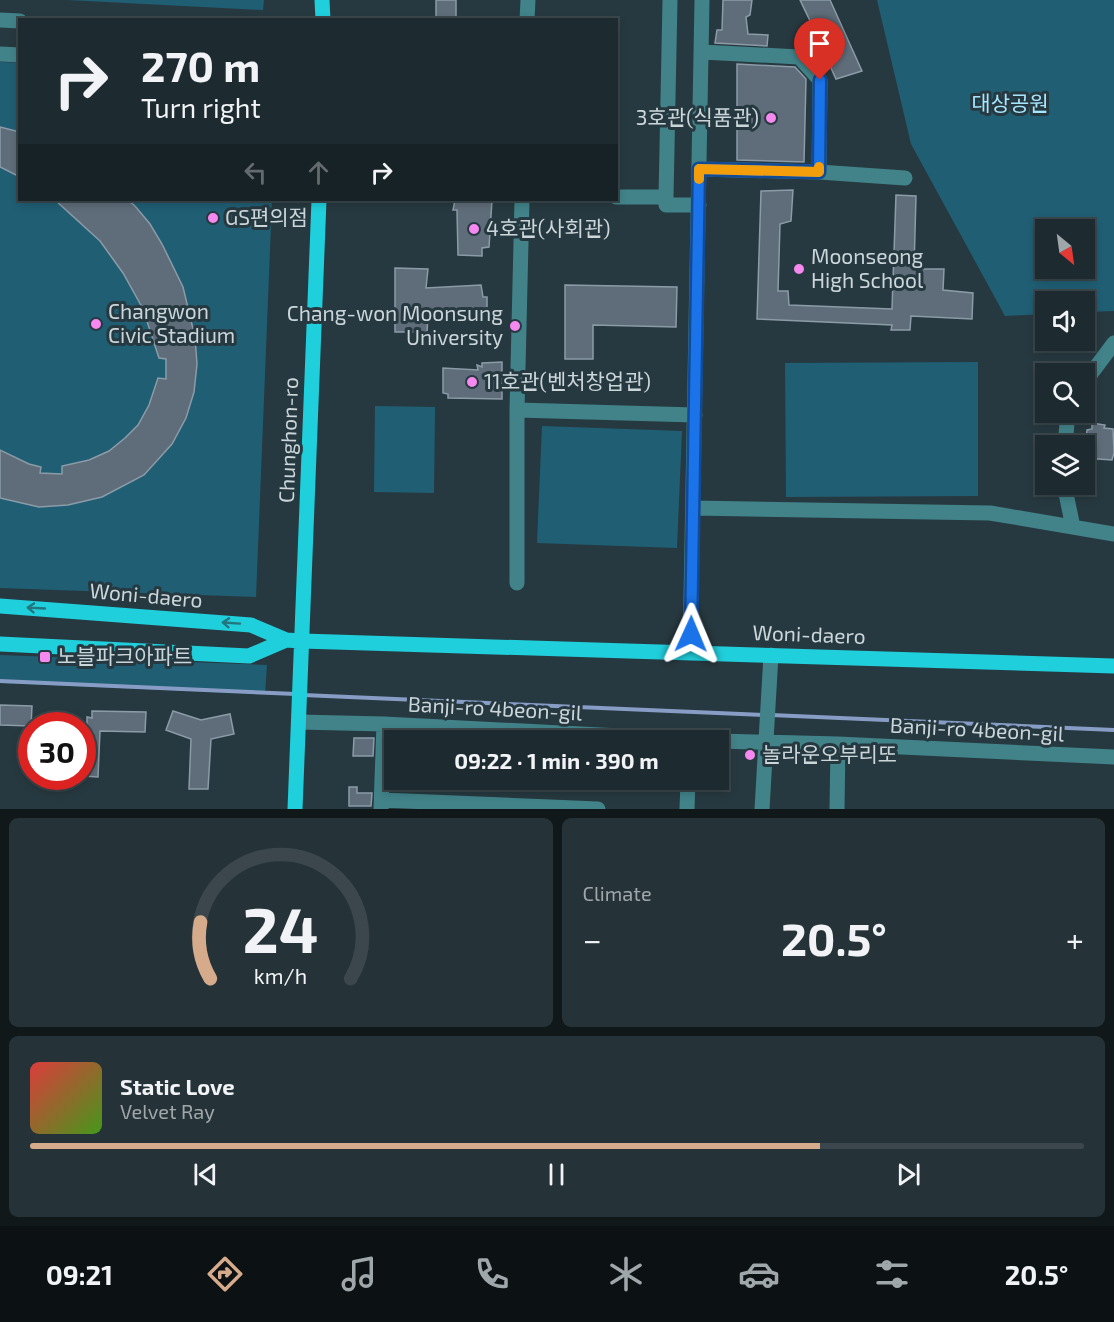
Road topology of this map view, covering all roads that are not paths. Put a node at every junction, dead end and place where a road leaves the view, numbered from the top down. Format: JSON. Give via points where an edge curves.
{"nodes":[{"id":1,"x":322,"y":0,"type":"edge"},
{"id":2,"x":528,"y":0,"type":"edge"},
{"id":3,"x":670,"y":0,"type":"edge"},
{"id":4,"x":702,"y":0,"type":"edge"},
{"id":5,"x":323,"y":18,"type":"edge"},
{"id":6,"x":527,"y":18,"type":"edge"},
{"id":7,"x":0,"y":20,"type":"edge"},
{"id":8,"x":18,"y":21,"type":"edge"},
{"id":9,"x":702,"y":52,"type":"junction"},
{"id":10,"x":0,"y":54,"type":"edge"},
{"id":11,"x":18,"y":55,"type":"edge"},
{"id":12,"x":699,"y":169,"type":"junction"},
{"id":13,"x":819,"y":172,"type":"junction"},
{"id":14,"x":905,"y":178,"type":"dead end"},
{"id":15,"x":618,"y":197,"type":"edge"},
{"id":16,"x":666,"y":197,"type":"junction"},
{"id":17,"x":319,"y":201,"type":"edge"},
{"id":18,"x":522,"y":201,"type":"edge"},
{"id":19,"x":699,"y":205,"type":"junction"},
{"id":20,"x":1114,"y":343,"type":"edge"},
{"id":21,"x":1095,"y":368,"type":"edge"},
{"id":22,"x":516,"y":410,"type":"junction"},
{"id":23,"x":695,"y":415,"type":"junction"},
{"id":24,"x":1066,"y":495,"type":"edge"},
{"id":25,"x":693,"y":508,"type":"junction"},
{"id":26,"x":1073,"y":527,"type":"junction"},
{"id":27,"x":1114,"y":534,"type":"edge"},
{"id":28,"x":517,"y":583,"type":"dead end"},
{"id":29,"x":0,"y":606,"type":"edge"},
{"id":30,"x":286,"y":640,"type":"junction"},
{"id":31,"x":302,"y":641,"type":"junction"},
{"id":32,"x":0,"y":644,"type":"edge"},
{"id":33,"x":690,"y":652,"type":"junction"},
{"id":34,"x":771,"y":655,"type":"junction"},
{"id":35,"x":1114,"y":666,"type":"edge"},
{"id":36,"x":298,"y":719,"type":"junction"},
{"id":37,"x":384,"y":724,"type":"junction"},
{"id":38,"x":498,"y":730,"type":"edge"},
{"id":39,"x":729,"y":741,"type":"edge"},
{"id":40,"x":764,"y":743,"type":"junction"},
{"id":41,"x":838,"y":744,"type":"junction"},
{"id":42,"x":1114,"y":757,"type":"edge"},
{"id":43,"x":688,"y":790,"type":"edge"},
{"id":44,"x":381,"y":804,"type":"edge"},
{"id":45,"x":295,"y":809,"type":"edge"},
{"id":46,"x":597,"y":809,"type":"edge"},
{"id":47,"x":687,"y":809,"type":"edge"},
{"id":48,"x":762,"y":809,"type":"edge"},
{"id":49,"x":837,"y":809,"type":"edge"}],
"edges":[{"from":1,"to":5,"type":"main road"},
{"from":2,"to":6,"type":"street"},
{"from":3,"to":16,"type":"street"},
{"from":4,"to":9,"type":"street"},
{"from":7,"to":8,"type":"street"},
{"from":9,"to":12,"type":"street"},
{"from":9,"to":13,"type":"street","via":[[799,57],[820,80]]},
{"from":10,"to":11,"type":"street"},
{"from":12,"to":13,"type":"street"},
{"from":12,"to":19,"type":"street"},
{"from":13,"to":14,"type":"street"},
{"from":15,"to":16,"type":"street"},
{"from":16,"to":19,"type":"street","via":[[666,206]]},
{"from":17,"to":31,"type":"main road","name":"Chunghon-ro"},
{"from":18,"to":22,"type":"street"},
{"from":19,"to":23,"type":"street"},
{"from":20,"to":21,"type":"street"},
{"from":22,"to":23,"type":"street"},
{"from":22,"to":28,"type":"street"},
{"from":23,"to":25,"type":"street"},
{"from":24,"to":26,"type":"street"},
{"from":25,"to":26,"type":"street","via":[[990,513]]},
{"from":25,"to":33,"type":"street"},
{"from":26,"to":27,"type":"street"},
{"from":30,"to":29,"type":"main road","name":"Woni-daero","one_way":true,"via":[[251,625]]},
{"from":30,"to":31,"type":"main road","name":"Woni-daero"},
{"from":30,"to":32,"type":"main road","name":"Woni-daero","via":[[249,656]]},
{"from":31,"to":33,"type":"main road","name":"Woni-daero"},
{"from":31,"to":36,"type":"main road","name":"Chunghon-ro"},
{"from":33,"to":34,"type":"main road","name":"Woni-daero"},
{"from":34,"to":35,"type":"main road","name":"Woni-daero"},
{"from":34,"to":40,"type":"street"},
{"from":36,"to":37,"type":"street","name":"Banji-ro 4beon-gil"},
{"from":36,"to":45,"type":"main road"},
{"from":37,"to":38,"type":"street","name":"Banji-ro 4beon-gil"},
{"from":37,"to":44,"type":"street"},
{"from":39,"to":40,"type":"street","name":"Banji-ro 4beon-gil"},
{"from":40,"to":41,"type":"street","name":"Banji-ro 4beon-gil"},
{"from":40,"to":48,"type":"street"},
{"from":41,"to":42,"type":"street","name":"Banji-ro 4beon-gil"},
{"from":41,"to":49,"type":"street"},
{"from":43,"to":47,"type":"street"},
{"from":44,"to":46,"type":"street"}]}
